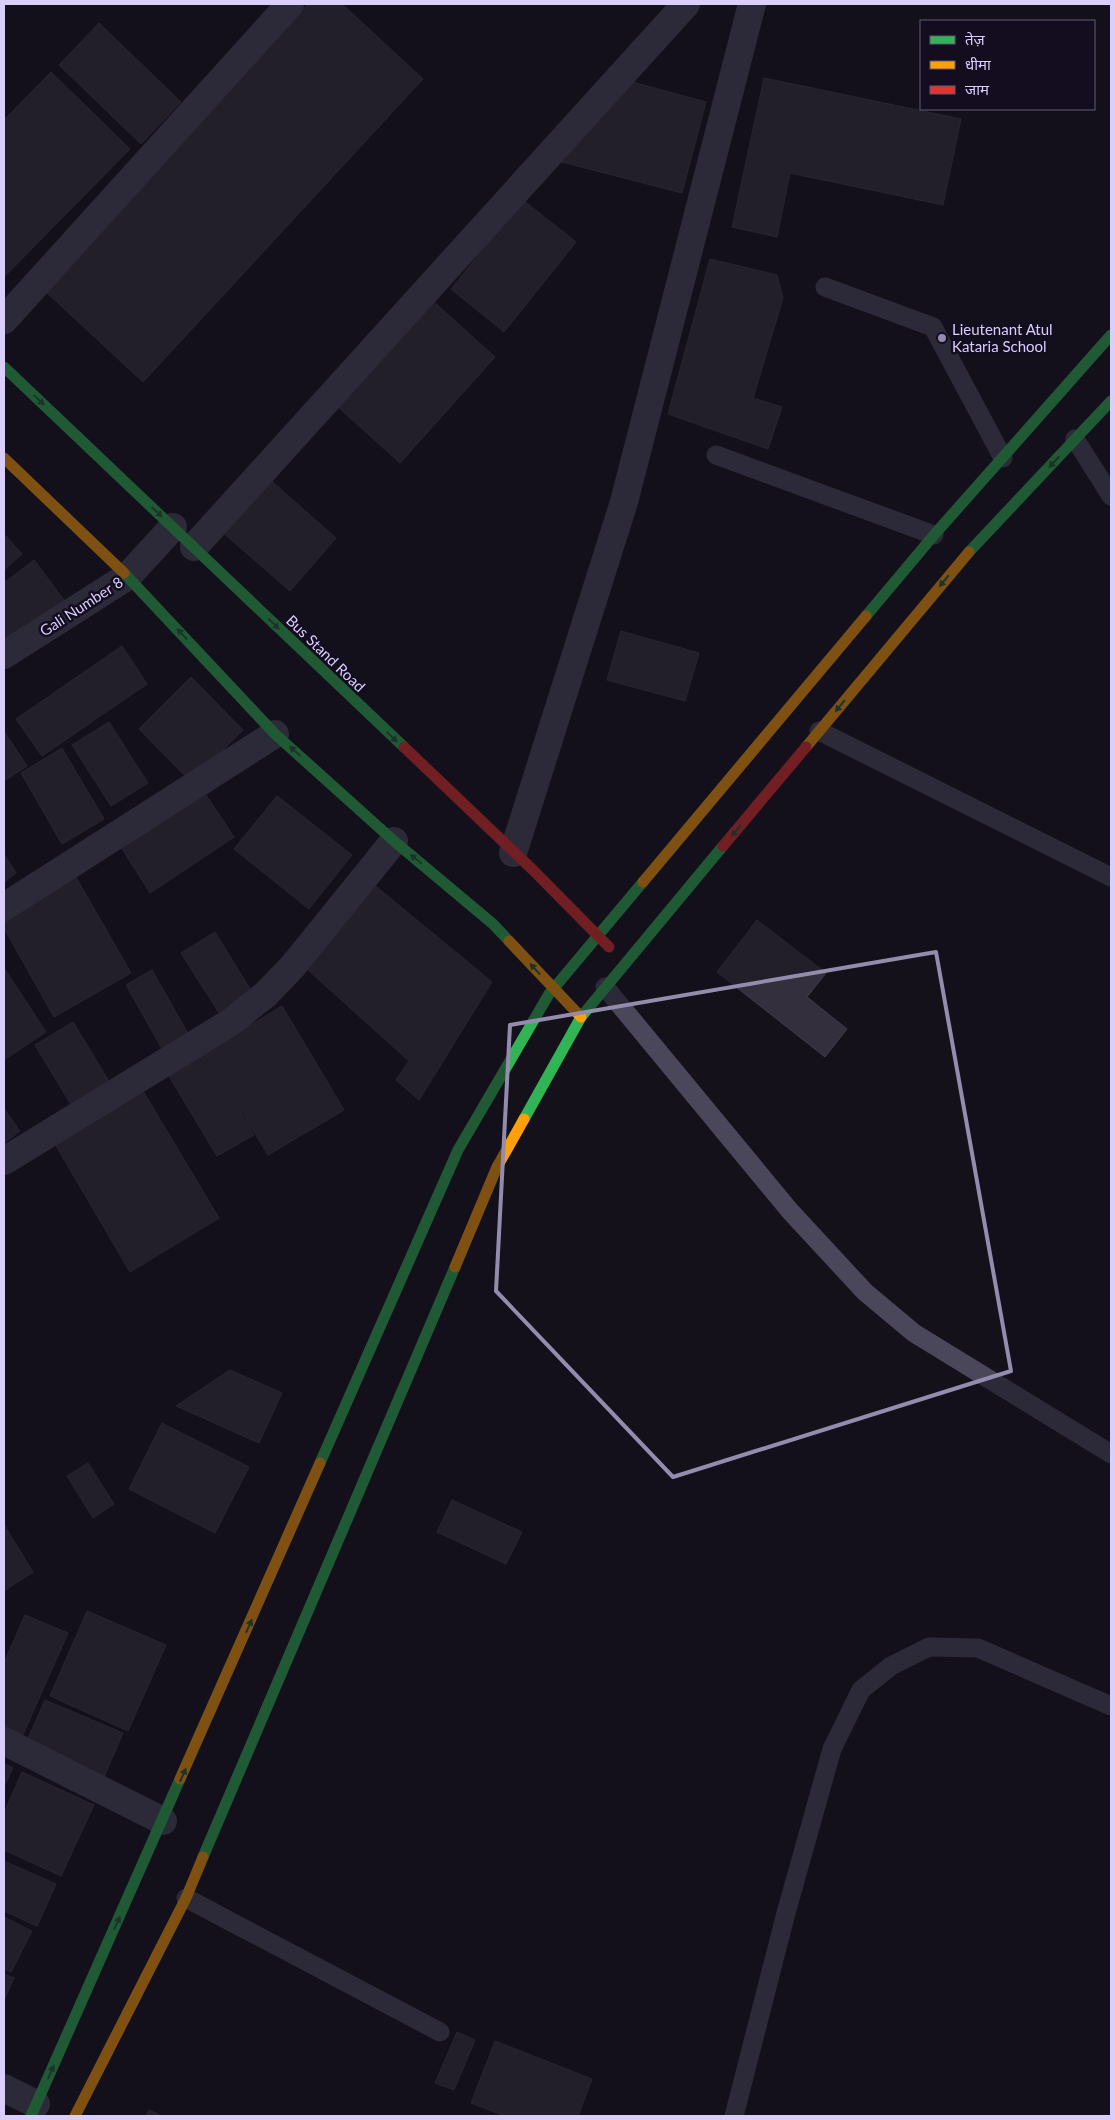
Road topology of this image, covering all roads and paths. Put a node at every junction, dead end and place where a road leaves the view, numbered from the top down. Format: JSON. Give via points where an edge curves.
{"nodes":[{"id":1,"x":290,"y":4,"type":"edge"},
{"id":2,"x":686,"y":4,"type":"edge"},
{"id":3,"x":752,"y":4,"type":"edge"},
{"id":4,"x":825,"y":287,"type":"dead end"},
{"id":5,"x":4,"y":320,"type":"edge"},
{"id":6,"x":1111,"y":335,"type":"edge"},
{"id":7,"x":4,"y":366,"type":"edge"},
{"id":8,"x":1111,"y":401,"type":"edge"},
{"id":9,"x":1075,"y":439,"type":"junction"},
{"id":10,"x":716,"y":455,"type":"dead end"},
{"id":11,"x":4,"y":458,"type":"edge"},
{"id":12,"x":1003,"y":458,"type":"junction"},
{"id":13,"x":1111,"y":496,"type":"edge"},
{"id":14,"x":173,"y":527,"type":"junction"},
{"id":15,"x":934,"y":535,"type":"junction"},
{"id":16,"x":194,"y":547,"type":"junction"},
{"id":17,"x":128,"y":576,"type":"junction"},
{"id":18,"x":4,"y":655,"type":"edge"},
{"id":19,"x":819,"y":731,"type":"junction"},
{"id":20,"x":275,"y":734,"type":"junction"},
{"id":21,"x":394,"y":841,"type":"junction"},
{"id":22,"x":513,"y":853,"type":"junction"},
{"id":23,"x":1111,"y":877,"type":"edge"},
{"id":24,"x":4,"y":907,"type":"edge"},
{"id":25,"x":597,"y":935,"type":"junction"},
{"id":26,"x":625,"y":964,"type":"junction"},
{"id":27,"x":605,"y":987,"type":"junction"},
{"id":28,"x":553,"y":988,"type":"junction"},
{"id":29,"x":581,"y":1017,"type":"junction"},
{"id":30,"x":4,"y":1162,"type":"edge"},
{"id":31,"x":1111,"y":1454,"type":"edge"},
{"id":32,"x":1111,"y":1706,"type":"edge"},
{"id":33,"x":4,"y":1741,"type":"edge"},
{"id":34,"x":163,"y":1821,"type":"junction"},
{"id":35,"x":186,"y":1898,"type":"junction"},
{"id":36,"x":440,"y":2032,"type":"dead end"},
{"id":37,"x":4,"y":2088,"type":"edge"},
{"id":38,"x":34,"y":2110,"type":"edge"},
{"id":39,"x":75,"y":2116,"type":"edge"},
{"id":40,"x":734,"y":2116,"type":"edge"}],
"edges":[{"from":1,"to":5,"type":"street"},
{"from":2,"to":16,"type":"street"},
{"from":3,"to":22,"type":"street","via":[[624,502]]},
{"from":4,"to":12,"type":"lane","via":[[933,327]]},
{"from":6,"to":12,"type":"main road"},
{"from":7,"to":14,"type":"main road","name":"Bus Stand Road","one_way":true},
{"from":8,"to":9,"type":"main road"},
{"from":9,"to":13,"type":"lane"},
{"from":9,"to":19,"type":"main road","one_way":true,"via":[[962,559]]},
{"from":10,"to":15,"type":"lane"},
{"from":11,"to":17,"type":"main road"},
{"from":12,"to":15,"type":"main road"},
{"from":14,"to":16,"type":"main road","name":"Bus Stand Road"},
{"from":14,"to":17,"type":"street","name":"Gali Number 8"},
{"from":15,"to":25,"type":"main road"},
{"from":16,"to":22,"type":"main road","name":"Bus Stand Road","one_way":true},
{"from":17,"to":18,"type":"street","name":"Gali Number 8"},
{"from":20,"to":17,"type":"main road","one_way":true},
{"from":19,"to":23,"type":"lane"},
{"from":19,"to":26,"type":"main road","one_way":true},
{"from":21,"to":20,"type":"main road","one_way":true},
{"from":20,"to":24,"type":"street"},
{"from":28,"to":21,"type":"main road","one_way":true,"via":[[493,924]]},
{"from":21,"to":30,"type":"street","via":[[293,966],[266,994],[230,1022]]},
{"from":22,"to":25,"type":"main road","name":"Bus Stand Road"},
{"from":25,"to":26,"type":"main road","name":"Bus Stand Road"},
{"from":25,"to":28,"type":"main road"},
{"from":26,"to":27,"type":"main road"},
{"from":27,"to":29,"type":"main road"},
{"from":27,"to":31,"type":"lane","via":[[790,1211],[865,1292],[914,1334]]},
{"from":28,"to":29,"type":"main road"},
{"from":34,"to":28,"type":"main road","one_way":true,"via":[[458,1150]]},
{"from":29,"to":35,"type":"main road","via":[[497,1167]]},
{"from":32,"to":40,"type":"lane","via":[[978,1648],[929,1647],[891,1666],[861,1690],[832,1749]]},
{"from":33,"to":34,"type":"street"},
{"from":38,"to":34,"type":"main road","one_way":true},
{"from":35,"to":36,"type":"lane"},
{"from":35,"to":39,"type":"main road"},
{"from":37,"to":38,"type":"street"}]}
